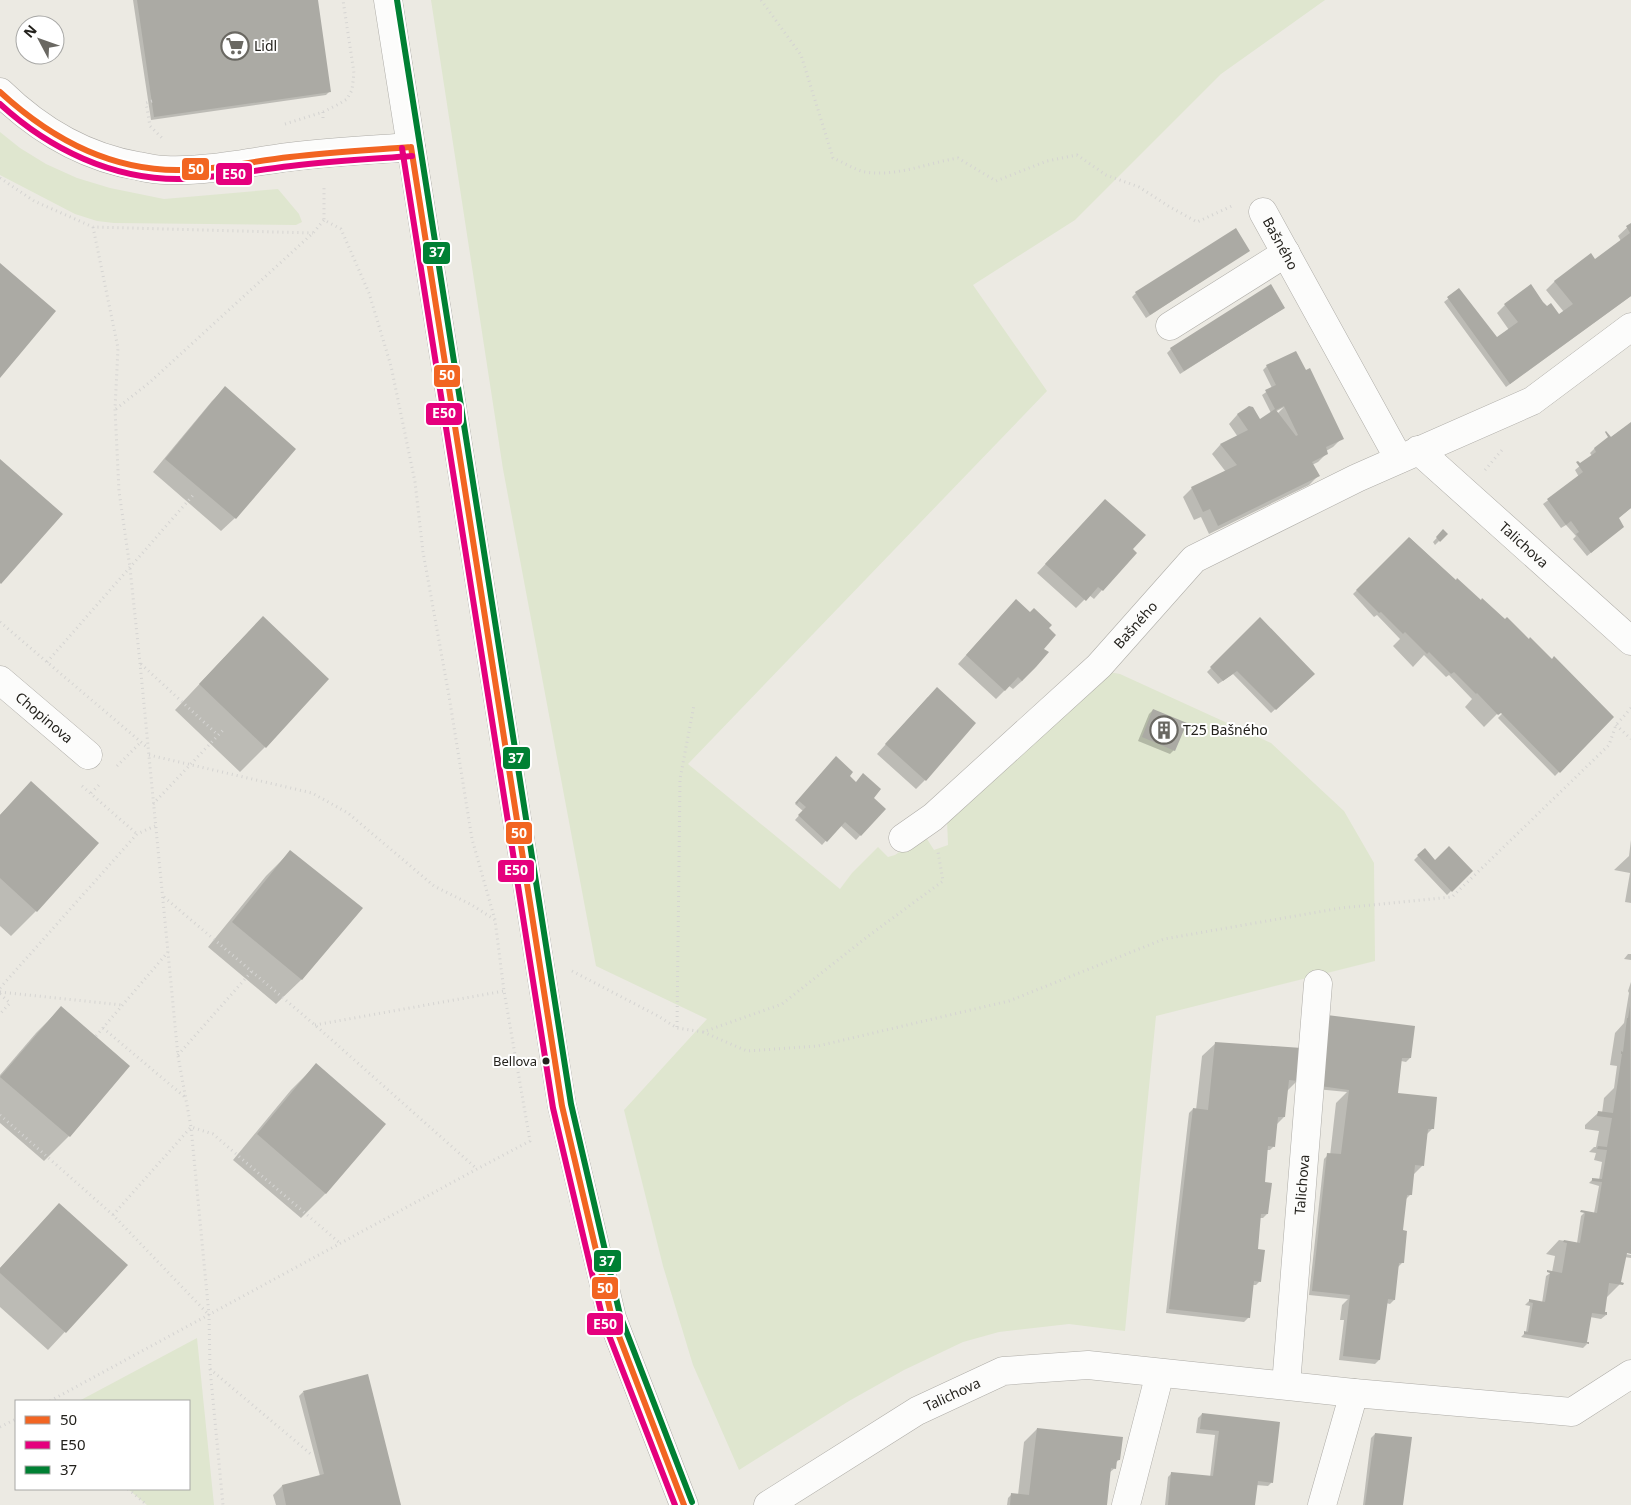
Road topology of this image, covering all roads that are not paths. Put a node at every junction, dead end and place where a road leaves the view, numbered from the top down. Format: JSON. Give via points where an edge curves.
{"nodes":[{"id":1,"x":388,"y":0,"type":"edge"},
{"id":2,"x":0,"y":92,"type":"edge"},
{"id":3,"x":411,"y":147,"type":"junction"},
{"id":4,"x":1263,"y":212,"type":"road end"},
{"id":5,"x":1286,"y":253,"type":"junction"},
{"id":6,"x":1170,"y":326,"type":"dead end"},
{"id":7,"x":1631,"y":327,"type":"edge"},
{"id":8,"x":1409,"y":454,"type":"junction"},
{"id":9,"x":1631,"y":641,"type":"edge"},
{"id":10,"x":0,"y":680,"type":"edge"},
{"id":11,"x":88,"y":755,"type":"dead end"},
{"id":12,"x":903,"y":838,"type":"dead end"},
{"id":13,"x":1318,"y":984,"type":"dead end"},
{"id":14,"x":1160,"y":1373,"type":"junction"},
{"id":15,"x":1631,"y":1374,"type":"edge"},
{"id":16,"x":1286,"y":1386,"type":"junction"},
{"id":17,"x":1354,"y":1393,"type":"junction"},
{"id":18,"x":684,"y":1505,"type":"edge"},
{"id":19,"x":768,"y":1505,"type":"edge"},
{"id":20,"x":1126,"y":1505,"type":"edge"},
{"id":21,"x":1322,"y":1505,"type":"edge"}],
"edges":[{"from":1,"to":3,"type":"street"},
{"from":2,"to":3,"type":"street","via":[[32,120],[66,142],[97,156],[163,170]]},
{"from":3,"to":18,"type":"street","via":[[562,1106],[612,1318]]},
{"from":4,"to":5,"type":"street","name":"Bašného"},
{"from":5,"to":6,"type":"street"},
{"from":5,"to":8,"type":"street","name":"Bašného"},
{"from":7,"to":8,"type":"street","name":"Bašného","via":[[1532,401]]},
{"from":8,"to":9,"type":"street","name":"Talichova","via":[[1466,493]]},
{"from":8,"to":12,"type":"street","name":"Bašného","via":[[1194,559],[1099,666],[932,817]]},
{"from":10,"to":11,"type":"street","name":"Chopinova"},
{"from":13,"to":16,"type":"street","name":"Talichova"},
{"from":14,"to":16,"type":"street","name":"Talichova"},
{"from":14,"to":19,"type":"street","name":"Talichova","via":[[1088,1365],[1003,1371],[917,1411]]},
{"from":14,"to":20,"type":"street"},
{"from":15,"to":17,"type":"street","name":"Talichova","via":[[1572,1412]]},
{"from":16,"to":17,"type":"street","name":"Talichova"},
{"from":17,"to":21,"type":"street"}]}
